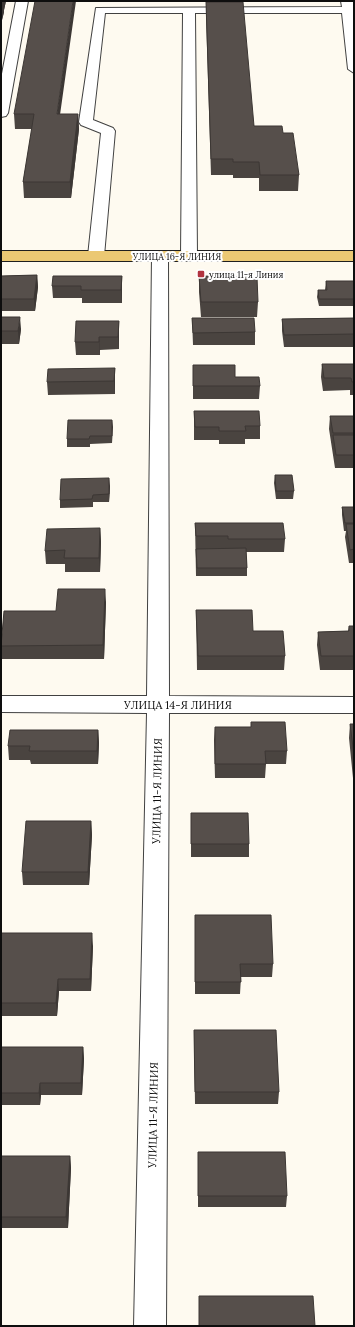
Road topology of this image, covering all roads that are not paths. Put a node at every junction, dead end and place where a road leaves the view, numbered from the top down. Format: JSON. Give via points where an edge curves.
{"nodes":[{"id":1,"x":22,"y":1,"type":"edge"},
{"id":2,"x":348,"y":5,"type":"edge"},
{"id":3,"x":189,"y":10,"type":"junction"},
{"id":4,"x":354,"y":69,"type":"edge"},
{"id":5,"x":1,"y":112,"type":"edge"},
{"id":6,"x":1,"y":256,"type":"edge"},
{"id":7,"x":96,"y":256,"type":"junction"},
{"id":8,"x":160,"y":256,"type":"junction"},
{"id":9,"x":189,"y":256,"type":"junction"},
{"id":10,"x":354,"y":256,"type":"edge"},
{"id":11,"x":1,"y":704,"type":"edge"},
{"id":12,"x":158,"y":705,"type":"junction"},
{"id":13,"x":354,"y":705,"type":"edge"},
{"id":14,"x":150,"y":1326,"type":"edge"}],
"edges":[{"from":1,"to":5,"type":"street"},
{"from":2,"to":3,"type":"street"},
{"from":2,"to":4,"type":"street"},
{"from":3,"to":7,"type":"street","via":[[100,10],[86,122],[108,131]]},
{"from":3,"to":9,"type":"street"},
{"from":6,"to":7,"type":"main road","name":"УЛИЦА 16-Я ЛИНИЯ"},
{"from":7,"to":8,"type":"main road","name":"УЛИЦА 16-Я ЛИНИЯ"},
{"from":8,"to":9,"type":"main road","name":"УЛИЦА 16-Я ЛИНИЯ"},
{"from":8,"to":12,"type":"street","name":"УЛИЦА 11-Я ЛИНИЯ"},
{"from":9,"to":10,"type":"main road","name":"УЛИЦА 16-Я ЛИНИЯ"},
{"from":11,"to":12,"type":"street","name":"УЛИЦА 14-Я ЛИНИЯ"},
{"from":12,"to":13,"type":"street","name":"УЛИЦА 14-Я ЛИНИЯ"},
{"from":12,"to":14,"type":"street","name":"УЛИЦА 11-Я ЛИНИЯ"}]}
